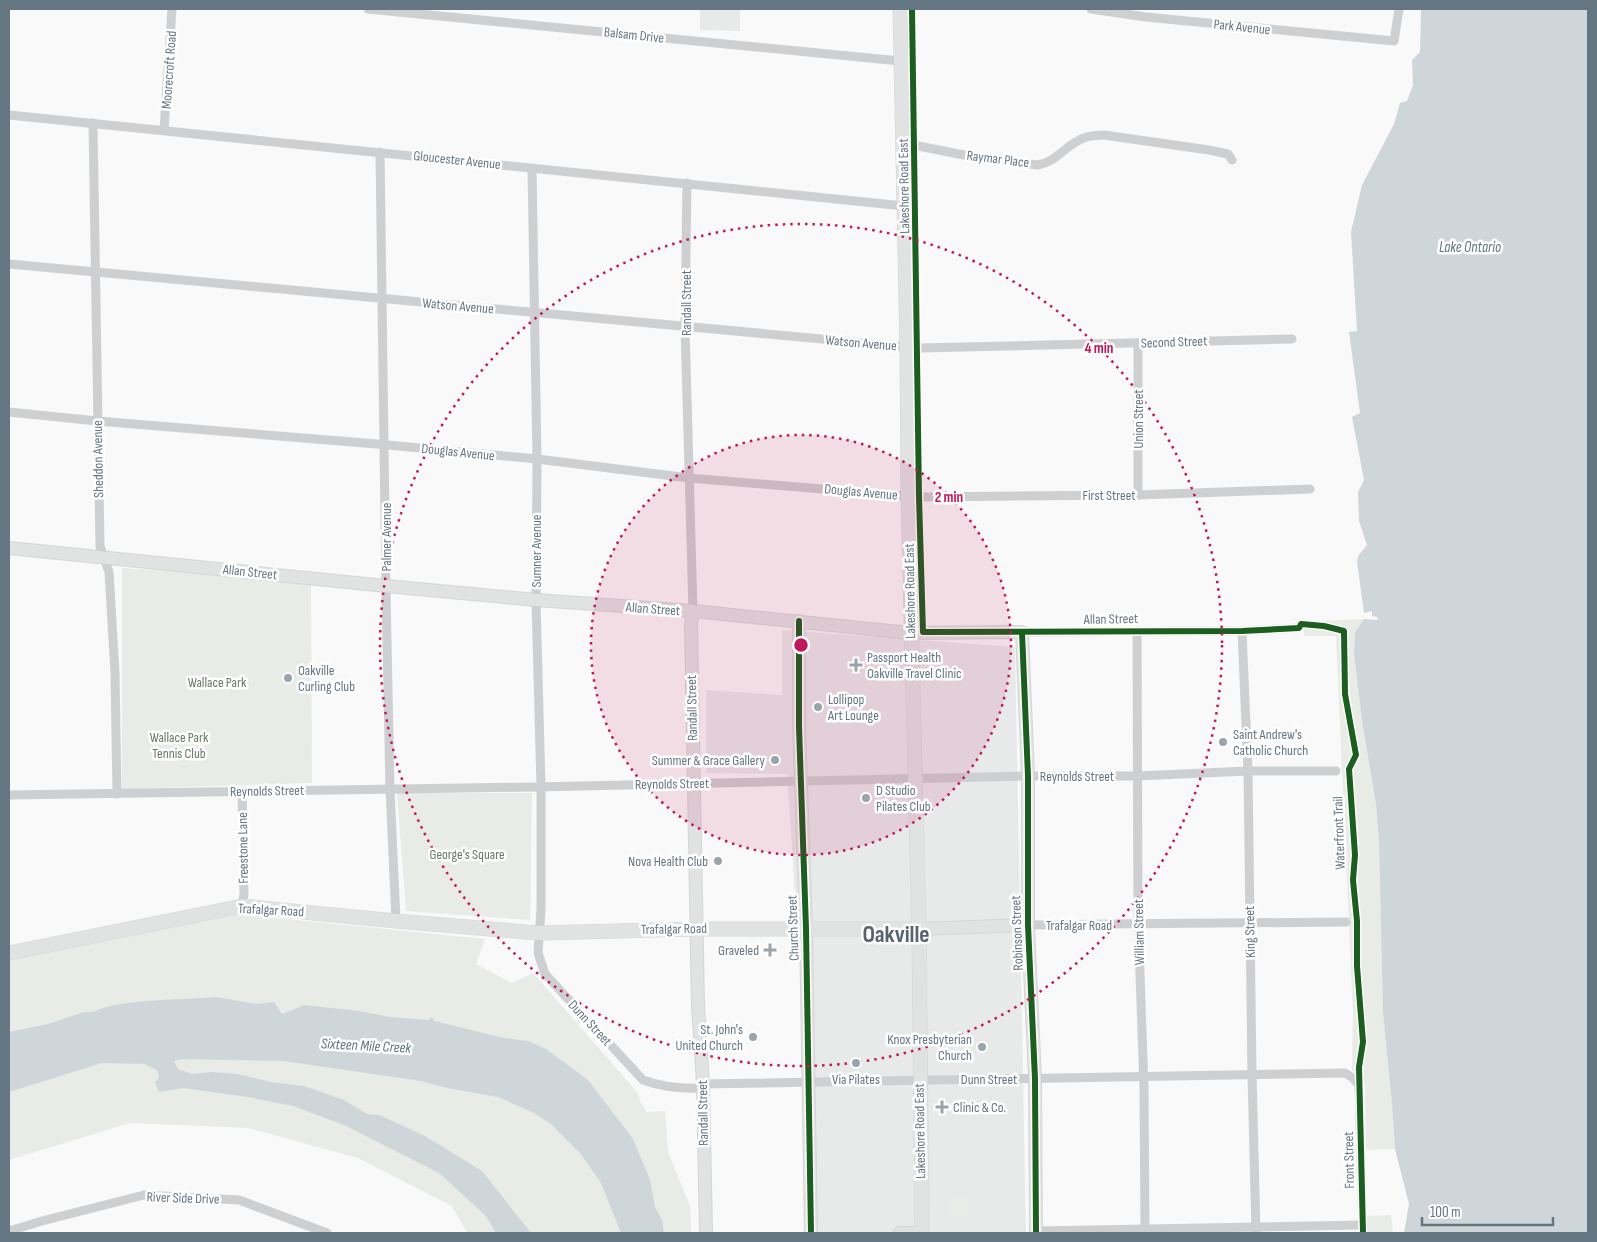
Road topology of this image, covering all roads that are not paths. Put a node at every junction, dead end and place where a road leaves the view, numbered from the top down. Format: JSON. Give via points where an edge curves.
{"nodes":[{"id":1,"x":172,"y":9,"type":"edge"},
{"id":2,"x":368,"y":9,"type":"edge"},
{"id":3,"x":900,"y":9,"type":"edge"},
{"id":4,"x":1091,"y":9,"type":"edge"},
{"id":5,"x":1399,"y":9,"type":"edge"},
{"id":6,"x":1146,"y":13,"type":"edge"},
{"id":7,"x":900,"y":61,"type":"junction"},
{"id":8,"x":9,"y":116,"type":"edge"},
{"id":9,"x":94,"y":123,"type":"junction"},
{"id":10,"x":164,"y":130,"type":"junction"},
{"id":11,"x":903,"y":143,"type":"junction"},
{"id":12,"x":380,"y":152,"type":"junction"},
{"id":13,"x":1232,"y":160,"type":"dead end"},
{"id":14,"x":532,"y":168,"type":"junction"},
{"id":15,"x":687,"y":183,"type":"junction"},
{"id":16,"x":904,"y":206,"type":"junction"},
{"id":17,"x":9,"y":264,"type":"edge"},
{"id":18,"x":95,"y":272,"type":"junction"},
{"id":19,"x":382,"y":299,"type":"junction"},
{"id":20,"x":534,"y":313,"type":"junction"},
{"id":21,"x":685,"y":327,"type":"junction"},
{"id":22,"x":1292,"y":339,"type":"dead end"},
{"id":23,"x":1138,"y":343,"type":"junction"},
{"id":24,"x":907,"y":347,"type":"junction"},
{"id":25,"x":9,"y":412,"type":"edge"},
{"id":26,"x":97,"y":421,"type":"junction"},
{"id":27,"x":385,"y":444,"type":"junction"},
{"id":28,"x":537,"y":459,"type":"junction"},
{"id":29,"x":689,"y":478,"type":"junction"},
{"id":30,"x":1310,"y":490,"type":"dead end"},
{"id":31,"x":1138,"y":495,"type":"junction"},
{"id":32,"x":908,"y":496,"type":"junction"},
{"id":33,"x":9,"y":548,"type":"edge"},
{"id":34,"x":103,"y":557,"type":"junction"},
{"id":35,"x":386,"y":586,"type":"junction"},
{"id":36,"x":536,"y":600,"type":"junction"},
{"id":37,"x":693,"y":612,"type":"junction"},
{"id":38,"x":799,"y":621,"type":"junction"},
{"id":39,"x":1299,"y":628,"type":"dead end"},
{"id":40,"x":1137,"y":631,"type":"junction"},
{"id":41,"x":1242,"y":631,"type":"junction"},
{"id":42,"x":1022,"y":632,"type":"junction"},
{"id":43,"x":910,"y":633,"type":"junction"},
{"id":44,"x":1248,"y":771,"type":"junction"},
{"id":45,"x":1336,"y":771,"type":"dead end"},
{"id":46,"x":1028,"y":776,"type":"junction"},
{"id":47,"x":1137,"y":776,"type":"junction"},
{"id":48,"x":914,"y":779,"type":"junction"},
{"id":49,"x":800,"y":781,"type":"junction"},
{"id":50,"x":694,"y":783,"type":"junction"},
{"id":51,"x":541,"y":787,"type":"junction"},
{"id":52,"x":390,"y":789,"type":"junction"},
{"id":53,"x":242,"y":791,"type":"junction"},
{"id":54,"x":117,"y":794,"type":"junction"},
{"id":55,"x":9,"y":795,"type":"edge"},
{"id":56,"x":242,"y":906,"type":"junction"},
{"id":57,"x":396,"y":921,"type":"junction"},
{"id":58,"x":1249,"y":922,"type":"junction"},
{"id":59,"x":1346,"y":922,"type":"dead end"},
{"id":60,"x":1028,"y":925,"type":"junction"},
{"id":61,"x":1138,"y":925,"type":"junction"},
{"id":62,"x":696,"y":928,"type":"junction"},
{"id":63,"x":806,"y":928,"type":"junction"},
{"id":64,"x":919,"y":929,"type":"junction"},
{"id":65,"x":538,"y":933,"type":"junction"},
{"id":66,"x":9,"y":953,"type":"edge"},
{"id":67,"x":1252,"y":1075,"type":"junction"},
{"id":68,"x":1143,"y":1078,"type":"junction"},
{"id":69,"x":1035,"y":1079,"type":"junction"},
{"id":70,"x":920,"y":1080,"type":"junction"},
{"id":71,"x":809,"y":1082,"type":"junction"},
{"id":72,"x":703,"y":1086,"type":"junction"},
{"id":73,"x":1360,"y":1086,"type":"joint"},
{"id":74,"x":1363,"y":1229,"type":"edge"},
{"id":75,"x":1145,"y":1230,"type":"edge"},
{"id":76,"x":9,"y":1231,"type":"edge"},
{"id":77,"x":1256,"y":1231,"type":"edge"},
{"id":78,"x":1036,"y":1232,"type":"edge"},
{"id":79,"x":327,"y":1233,"type":"edge"},
{"id":80,"x":706,"y":1233,"type":"edge"},
{"id":81,"x":811,"y":1233,"type":"edge"},
{"id":82,"x":900,"y":1233,"type":"edge"},
{"id":83,"x":922,"y":1233,"type":"edge"}],
"edges":[{"from":1,"to":10,"type":"street","name":"Moorecroft Road"},
{"from":2,"to":7,"type":"street","name":"Balsam Drive"},
{"from":3,"to":7,"type":"main road","name":"Lakeshore Road East"},
{"from":4,"to":6,"type":"street","name":"Park Avenue"},
{"from":5,"to":6,"type":"street","name":"Park Avenue","via":[[1394,41]]},
{"from":7,"to":11,"type":"main road","name":"Lakeshore Road East"},
{"from":8,"to":9,"type":"street","name":"Gloucester Avenue"},
{"from":9,"to":10,"type":"street","name":"Gloucester Avenue"},
{"from":9,"to":18,"type":"street","name":"Sheddon Avenue"},
{"from":10,"to":12,"type":"street","name":"Gloucester Avenue"},
{"from":11,"to":13,"type":"street","name":"Raymar Place","via":[[979,158],[1038,165],[1053,160],[1077,140],[1104,135],[1209,150],[1228,154]]},
{"from":11,"to":16,"type":"main road","name":"Lakeshore Road East"},
{"from":12,"to":14,"type":"street","name":"Gloucester Avenue"},
{"from":12,"to":19,"type":"street","name":"Palmer Avenue"},
{"from":14,"to":15,"type":"street","name":"Gloucester Avenue"},
{"from":14,"to":20,"type":"street","name":"Sumner Avenue"},
{"from":15,"to":16,"type":"street","name":"Gloucester Avenue"},
{"from":15,"to":21,"type":"street","name":"Randall Street"},
{"from":16,"to":24,"type":"main road","name":"Lakeshore Road East"},
{"from":17,"to":18,"type":"street","name":"Watson Avenue"},
{"from":18,"to":19,"type":"street","name":"Watson Avenue"},
{"from":18,"to":26,"type":"street","name":"Sheddon Avenue"},
{"from":19,"to":20,"type":"street","name":"Watson Avenue"},
{"from":19,"to":27,"type":"street","name":"Palmer Avenue"},
{"from":20,"to":21,"type":"street","name":"Watson Avenue"},
{"from":20,"to":28,"type":"street","name":"Sumner Avenue"},
{"from":21,"to":24,"type":"street","name":"Watson Avenue"},
{"from":21,"to":29,"type":"street","name":"Randall Street"},
{"from":22,"to":23,"type":"street","name":"Second Street"},
{"from":23,"to":24,"type":"street","name":"Second Street"},
{"from":23,"to":31,"type":"street","name":"Union Street"},
{"from":24,"to":32,"type":"main road","name":"Lakeshore Road East"},
{"from":25,"to":26,"type":"street","name":"Douglas Avenue"},
{"from":26,"to":27,"type":"street","name":"Douglas Avenue"},
{"from":26,"to":34,"type":"street","name":"Sheddon Avenue","via":[[100,546]]},
{"from":27,"to":28,"type":"street","name":"Douglas Avenue"},
{"from":27,"to":35,"type":"street","name":"Palmer Avenue"},
{"from":28,"to":29,"type":"street","name":"Douglas Avenue"},
{"from":28,"to":36,"type":"street","name":"Sumner Avenue"},
{"from":29,"to":32,"type":"street","name":"Douglas Avenue"},
{"from":29,"to":37,"type":"street","name":"Randall Street"},
{"from":30,"to":31,"type":"street","name":"First Street"},
{"from":31,"to":32,"type":"street","name":"First Street"},
{"from":32,"to":43,"type":"main road","name":"Lakeshore Road East"},
{"from":33,"to":34,"type":"street","name":"Allan Street"},
{"from":34,"to":35,"type":"street","name":"Allan Street"},
{"from":34,"to":54,"type":"street","name":"Sheddon Avenue","via":[[110,572]]},
{"from":35,"to":36,"type":"street","name":"Allan Street"},
{"from":35,"to":52,"type":"street","name":"Palmer Avenue"},
{"from":36,"to":37,"type":"street","name":"Allan Street"},
{"from":36,"to":51,"type":"street","name":"Sumner Avenue"},
{"from":37,"to":38,"type":"street","name":"Allan Street"},
{"from":37,"to":50,"type":"street","name":"Randall Street"},
{"from":38,"to":43,"type":"street","name":"Allan Street"},
{"from":38,"to":49,"type":"street","name":"Church Street"},
{"from":39,"to":41,"type":"street","name":"Allan Street"},
{"from":40,"to":41,"type":"street","name":"Allan Street"},
{"from":40,"to":42,"type":"street","name":"Allan Street"},
{"from":40,"to":47,"type":"street","name":"William Street"},
{"from":41,"to":44,"type":"street","name":"King Street"},
{"from":42,"to":43,"type":"street","name":"Allan Street"},
{"from":42,"to":46,"type":"street","name":"Robinson Street"},
{"from":43,"to":48,"type":"main road","name":"Lakeshore Road East"},
{"from":44,"to":45,"type":"street","name":"Reynolds Street"},
{"from":44,"to":47,"type":"street","name":"Reynolds Street"},
{"from":44,"to":58,"type":"street","name":"King Street"},
{"from":46,"to":47,"type":"street","name":"Reynolds Street"},
{"from":46,"to":48,"type":"street","name":"Reynolds Street"},
{"from":46,"to":60,"type":"street","name":"Robinson Street"},
{"from":47,"to":61,"type":"street","name":"William Street"},
{"from":48,"to":49,"type":"street","name":"Reynolds Street"},
{"from":48,"to":64,"type":"main road","name":"Lakeshore Road East"},
{"from":49,"to":50,"type":"street","name":"Reynolds Street"},
{"from":49,"to":63,"type":"street","name":"Church Street"},
{"from":50,"to":51,"type":"street","name":"Reynolds Street"},
{"from":50,"to":62,"type":"street","name":"Randall Street"},
{"from":51,"to":52,"type":"street","name":"Reynolds Street"},
{"from":51,"to":65,"type":"street","name":"Sumner Avenue","via":[[541,910]]},
{"from":52,"to":53,"type":"street","name":"Reynolds Street"},
{"from":52,"to":57,"type":"street","name":"Palmer Avenue"},
{"from":53,"to":54,"type":"street","name":"Reynolds Street"},
{"from":53,"to":56,"type":"street","name":"Freestone Lane"},
{"from":54,"to":55,"type":"street","name":"Reynolds Street"},
{"from":56,"to":57,"type":"main road","name":"Trafalgar Road"},
{"from":56,"to":66,"type":"main road","name":"Trafalgar Road"},
{"from":57,"to":65,"type":"main road","name":"Trafalgar Road"},
{"from":58,"to":59,"type":"street","name":"Trafalgar Road"},
{"from":58,"to":61,"type":"street","name":"Trafalgar Road"},
{"from":58,"to":67,"type":"street","name":"King Street"},
{"from":60,"to":61,"type":"street","name":"Trafalgar Road"},
{"from":60,"to":64,"type":"street","name":"Trafalgar Road"},
{"from":60,"to":69,"type":"street","name":"Robinson Street"},
{"from":61,"to":68,"type":"street","name":"William Street"},
{"from":62,"to":63,"type":"main road","name":"Trafalgar Road"},
{"from":62,"to":65,"type":"main road","name":"Trafalgar Road"},
{"from":62,"to":72,"type":"street","name":"Randall Street"},
{"from":63,"to":64,"type":"main road","name":"Trafalgar Road"},
{"from":63,"to":71,"type":"street","name":"Church Street"},
{"from":64,"to":70,"type":"main road","name":"Lakeshore Road East"},
{"from":65,"to":72,"type":"street","name":"Dunn Street","via":[[538,953],[545,974],[643,1080],[674,1087]]},
{"from":67,"to":68,"type":"street","name":"Dunn Street"},
{"from":67,"to":73,"type":"street","name":"Dunn Street","via":[[1345,1073]]},
{"from":67,"to":77,"type":"street","name":"King Street"},
{"from":68,"to":69,"type":"street","name":"Dunn Street"},
{"from":68,"to":75,"type":"street","name":"William Street"},
{"from":69,"to":70,"type":"street","name":"Dunn Street"},
{"from":69,"to":78,"type":"street","name":"Robinson Street"},
{"from":70,"to":71,"type":"street","name":"Dunn Street"},
{"from":70,"to":83,"type":"main road","name":"Lakeshore Road East"},
{"from":71,"to":72,"type":"street","name":"Dunn Street"},
{"from":71,"to":81,"type":"street","name":"Church Street"},
{"from":72,"to":80,"type":"street","name":"Randall Street"},
{"from":73,"to":74,"type":"street","name":"Front Street"},
{"from":74,"to":77,"type":"street"},
{"from":75,"to":77,"type":"street"},
{"from":75,"to":78,"type":"street"},
{"from":76,"to":79,"type":"street","name":"River Side Drive","via":[[144,1195],[238,1200]]},
{"from":82,"to":83,"type":"street"}]}
